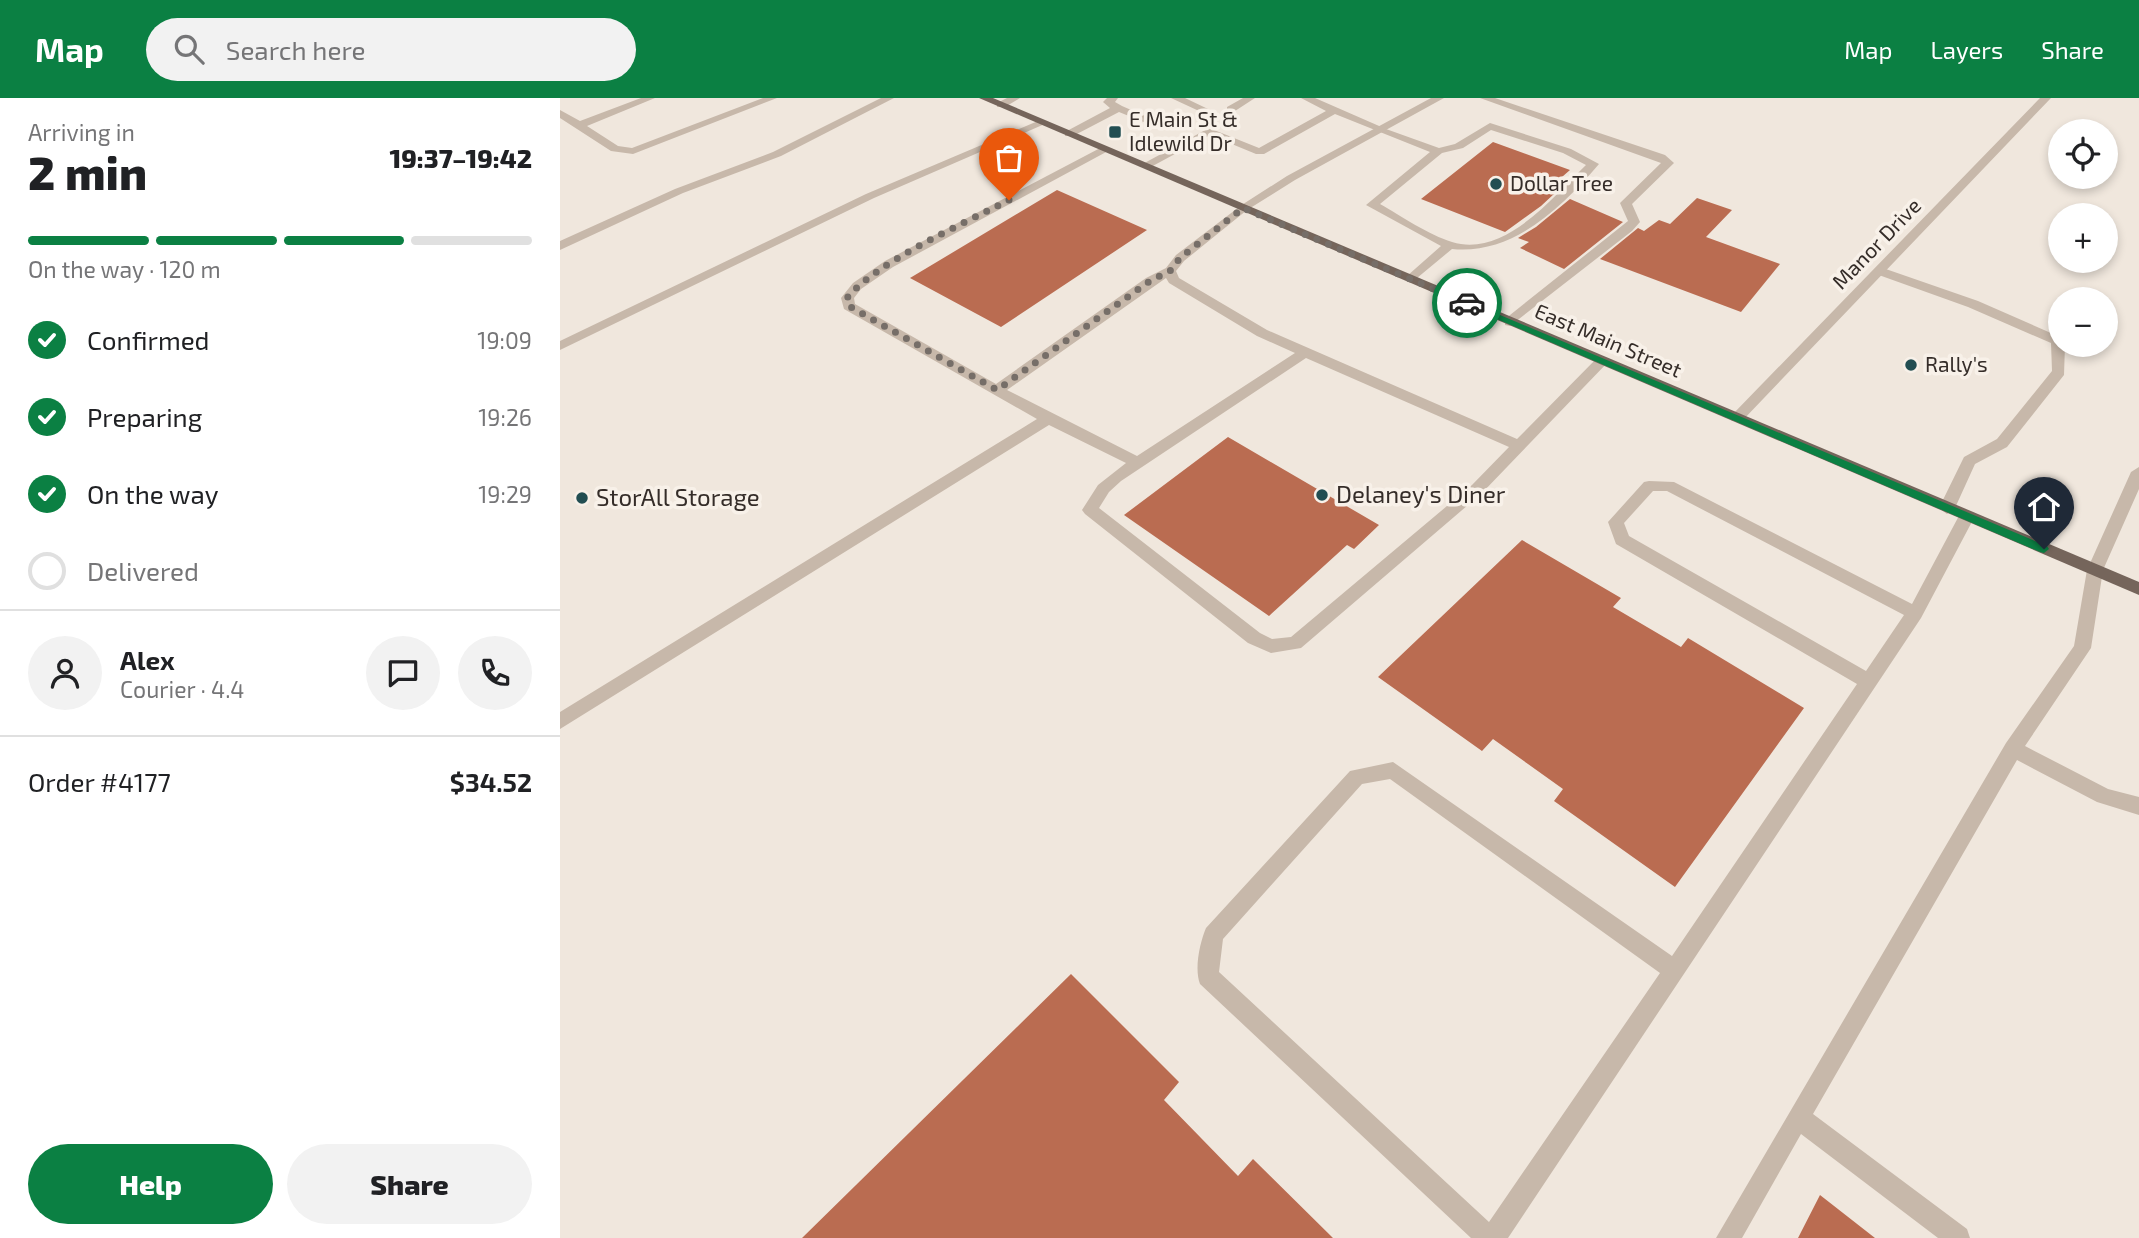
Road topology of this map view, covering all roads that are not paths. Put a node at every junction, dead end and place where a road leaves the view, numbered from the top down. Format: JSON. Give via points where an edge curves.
{"nodes":[{"id":1,"x":650,"y":98,"type":"edge"},
{"id":2,"x":772,"y":98,"type":"edge"},
{"id":3,"x":888,"y":98,"type":"edge"},
{"id":4,"x":984,"y":98,"type":"edge"},
{"id":5,"x":1015,"y":98,"type":"edge"},
{"id":6,"x":1176,"y":98,"type":"edge"},
{"id":7,"x":1250,"y":98,"type":"edge"},
{"id":8,"x":1307,"y":98,"type":"edge"},
{"id":9,"x":1439,"y":98,"type":"edge"},
{"id":10,"x":1485,"y":98,"type":"edge"},
{"id":11,"x":2046,"y":98,"type":"edge"},
{"id":12,"x":1115,"y":103,"type":"edge"},
{"id":13,"x":1001,"y":105,"type":"junction"},
{"id":14,"x":1231,"y":108,"type":"dead end"},
{"id":15,"x":1203,"y":109,"type":"dead end"},
{"id":16,"x":1335,"y":110,"type":"junction"},
{"id":17,"x":560,"y":113,"type":"edge"},
{"id":18,"x":1042,"y":122,"type":"junction"},
{"id":19,"x":579,"y":125,"type":"junction"},
{"id":20,"x":1165,"y":127,"type":"dead end"},
{"id":21,"x":1382,"y":131,"type":"junction"},
{"id":22,"x":1069,"y":134,"type":"junction"},
{"id":23,"x":1104,"y":149,"type":"junction"},
{"id":24,"x":1438,"y":151,"type":"junction"},
{"id":25,"x":1145,"y":166,"type":"junction"},
{"id":26,"x":1243,"y":208,"type":"junction"},
{"id":27,"x":1449,"y":245,"type":"junction"},
{"id":28,"x":560,"y":246,"type":"edge"},
{"id":29,"x":1170,"y":271,"type":"junction"},
{"id":30,"x":1880,"y":271,"type":"junction"},
{"id":31,"x":1411,"y":279,"type":"junction"},
{"id":32,"x":1510,"y":322,"type":"junction"},
{"id":33,"x":560,"y":346,"type":"edge"},
{"id":34,"x":1305,"y":352,"type":"junction"},
{"id":35,"x":1602,"y":361,"type":"junction"},
{"id":36,"x":997,"y":390,"type":"junction"},
{"id":37,"x":1737,"y":418,"type":"junction"},
{"id":38,"x":1048,"y":419,"type":"junction"},
{"id":39,"x":1519,"y":446,"type":"junction"},
{"id":40,"x":1138,"y":463,"type":"junction"},
{"id":41,"x":2139,"y":472,"type":"edge"},
{"id":42,"x":1947,"y":508,"type":"junction"},
{"id":43,"x":1967,"y":516,"type":"junction"},
{"id":44,"x":2095,"y":570,"type":"junction"},
{"id":45,"x":2139,"y":589,"type":"edge"},
{"id":46,"x":1915,"y":613,"type":"junction"},
{"id":47,"x":1869,"y":682,"type":"junction"},
{"id":48,"x":560,"y":721,"type":"edge"},
{"id":49,"x":2013,"y":749,"type":"junction"},
{"id":50,"x":2139,"y":806,"type":"edge"},
{"id":51,"x":1674,"y":971,"type":"junction"},
{"id":52,"x":1798,"y":1117,"type":"junction"},
{"id":53,"x":1491,"y":1238,"type":"edge"},
{"id":54,"x":1728,"y":1238,"type":"edge"},
{"id":55,"x":1958,"y":1238,"type":"edge"}],
"edges":[{"from":1,"to":19,"type":"street"},
{"from":2,"to":19,"type":"street","via":[[633,151],[615,149]]},
{"from":3,"to":28,"type":"street","via":[[777,154],[679,191]]},
{"from":4,"to":13,"type":"main road","name":"East Main Street"},
{"from":5,"to":13,"type":"street"},
{"from":6,"to":15,"type":"street"},
{"from":7,"to":14,"type":"street"},
{"from":8,"to":16,"type":"street"},
{"from":9,"to":21,"type":"street"},
{"from":10,"to":32,"type":"street","via":[[1668,163],[1626,203],[1634,222]]},
{"from":11,"to":30,"type":"street","name":"Manor Drive"},
{"from":12,"to":20,"type":"street"},
{"from":12,"to":22,"type":"street"},
{"from":13,"to":18,"type":"main road","name":"East Main Street"},
{"from":16,"to":21,"type":"street"},
{"from":16,"to":25,"type":"street","via":[[1260,152],[1209,131]]},
{"from":17,"to":19,"type":"street"},
{"from":18,"to":22,"type":"main road","name":"East Main Street"},
{"from":18,"to":33,"type":"street","via":[[870,197]]},
{"from":21,"to":24,"type":"street"},
{"from":21,"to":26,"type":"street"},
{"from":22,"to":23,"type":"main road","name":"East Main Street"},
{"from":23,"to":25,"type":"main road","name":"East Main Street"},
{"from":23,"to":36,"type":"street","via":[[889,264],[847,298],[849,306]]},
{"from":24,"to":27,"type":"street","via":[[1372,205]]},
{"from":24,"to":27,"type":"street","via":[[1459,146],[1490,126],[1594,164],[1532,221],[1503,238],[1479,247]]},
{"from":25,"to":26,"type":"main road","name":"East Main Street"},
{"from":26,"to":29,"type":"street"},
{"from":26,"to":31,"type":"main road","name":"East Main Street"},
{"from":27,"to":31,"type":"street"},
{"from":29,"to":34,"type":"street","via":[[1173,279],[1262,333]]},
{"from":29,"to":36,"type":"street"},
{"from":30,"to":37,"type":"street","name":"Manor Drive"},
{"from":30,"to":42,"type":"street","via":[[1973,304],[2057,341],[2059,372],[2002,443],[1969,461]]},
{"from":31,"to":32,"type":"main road","name":"East Main Street"},
{"from":32,"to":35,"type":"main road","name":"East Main Street"},
{"from":34,"to":39,"type":"street"},
{"from":34,"to":40,"type":"street"},
{"from":35,"to":37,"type":"main road","name":"East Main Street"},
{"from":35,"to":39,"type":"street"},
{"from":36,"to":38,"type":"street"},
{"from":37,"to":42,"type":"main road","name":"East Main Street"},
{"from":38,"to":40,"type":"street"},
{"from":38,"to":48,"type":"street"},
{"from":39,"to":40,"type":"street","via":[[1477,489],[1295,643],[1271,646],[1254,638],[1090,510],[1095,496]]},
{"from":41,"to":44,"type":"street"},
{"from":42,"to":43,"type":"main road","name":"East Main Street"},
{"from":43,"to":44,"type":"main road","name":"East Main Street"},
{"from":43,"to":46,"type":"street"},
{"from":44,"to":45,"type":"main road","name":"East Main Street"},
{"from":44,"to":49,"type":"street","via":[[2082,648]]},
{"from":46,"to":47,"type":"street"},
{"from":46,"to":47,"type":"street","via":[[1669,486],[1649,486],[1616,522],[1622,540]]},
{"from":47,"to":51,"type":"street"},
{"from":49,"to":50,"type":"street","via":[[2104,796]]},
{"from":49,"to":52,"type":"street"},
{"from":51,"to":53,"type":"street"},
{"from":51,"to":53,"type":"street","via":[[1393,770],[1357,777],[1213,934],[1208,976]]},
{"from":52,"to":54,"type":"street"},
{"from":52,"to":55,"type":"street"}]}
